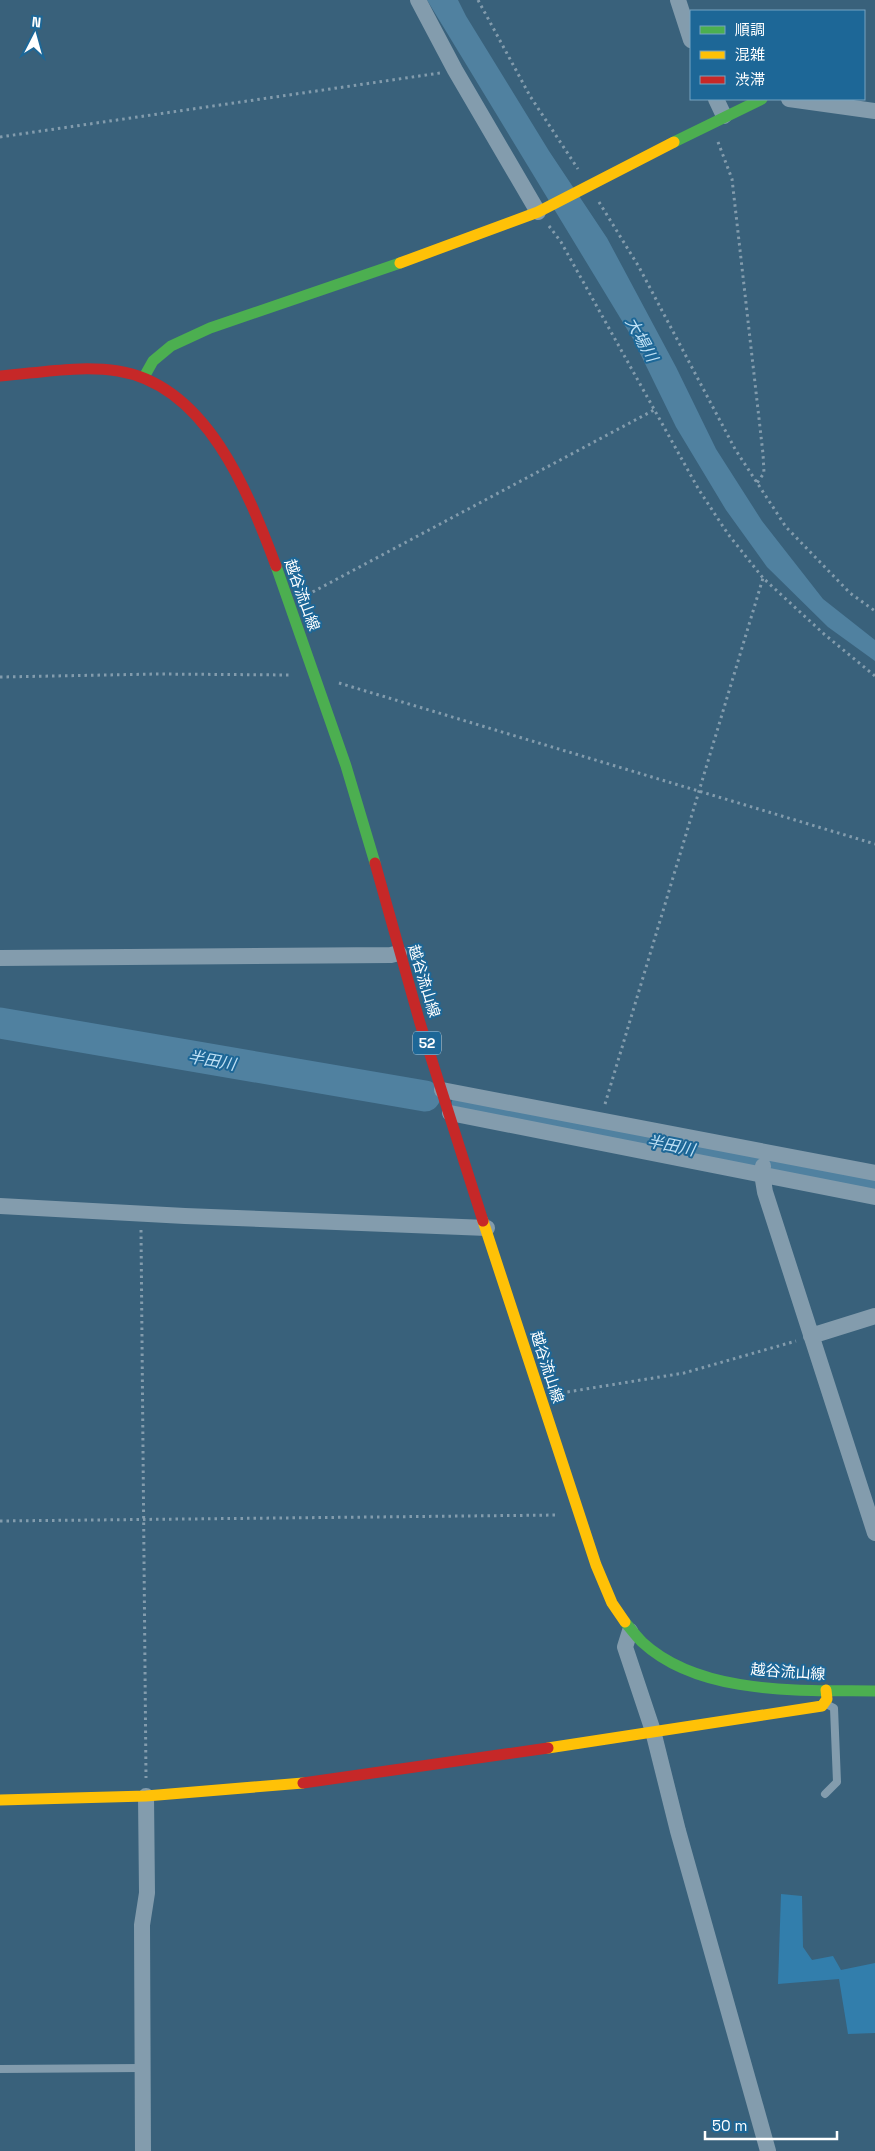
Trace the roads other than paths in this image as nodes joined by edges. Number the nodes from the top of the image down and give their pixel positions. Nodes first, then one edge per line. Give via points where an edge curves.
1 (418, 0) edge
2 (678, 0) edge
3 (690, 37) edge
4 (716, 100) edge
5 (760, 100) edge
6 (796, 100) edge
7 (875, 111) edge
8 (717, 119) junction
9 (542, 210) junction
10 (0, 376) edge
11 (144, 377) junction
12 (399, 953) junction
13 (0, 958) edge
14 (442, 1090) junction
15 (450, 1113) junction
16 (764, 1163) junction
17 (875, 1173) edge
18 (875, 1197) edge
19 (0, 1206) edge
20 (487, 1228) junction
21 (875, 1316) edge
22 (811, 1336) junction
23 (875, 1533) edge
24 (630, 1631) junction
25 (826, 1690) junction
26 (875, 1692) edge
27 (824, 1703) junction
28 (653, 1731) junction
29 (825, 1794) dead end
30 (146, 1796) junction
31 (0, 1800) edge
32 (142, 2068) junction
33 (0, 2069) edge
34 (143, 2151) edge
35 (768, 2151) edge

1 - 9 street via 455,70
2 - 3 street
4 - 8 street
5 - 8 main road
6 - 7 street
8 - 9 main road
9 - 11 main road via 371,274 210,328 172,346 153,361
10 - 11 main road, 越谷流山線 / 52 via 110,370
11 - 12 main road, 越谷流山線 / 52 via 157,382 180,399 218,447 254,510 353,788
12 - 13 street
12 - 14 main road, 越谷流山線 / 52
14 - 15 main road, 越谷流山線 / 52
14 - 16 street via 602,1120
15 - 16 street
15 - 20 main road, 越谷流山線 / 52
16 - 17 street
16 - 18 street
16 - 22 street via 764,1192
19 - 20 street
20 - 24 main road, 越谷流山線 / 52 via 578,1512 608,1596
21 - 22 street
22 - 23 street
24 - 25 main road, 越谷流山線 / 52 via 677,1666 704,1676 753,1686
24 - 28 street via 625,1648
25 - 26 main road, 越谷流山線 / 52
25 - 27 main road
27 - 28 main road via 822,1706 745,1720
27 - 29 lane via 834,1708 837,1782
28 - 30 main road via 309,1783
28 - 35 street via 680,1841
30 - 31 main road
30 - 32 street
32 - 33 lane
32 - 34 street

